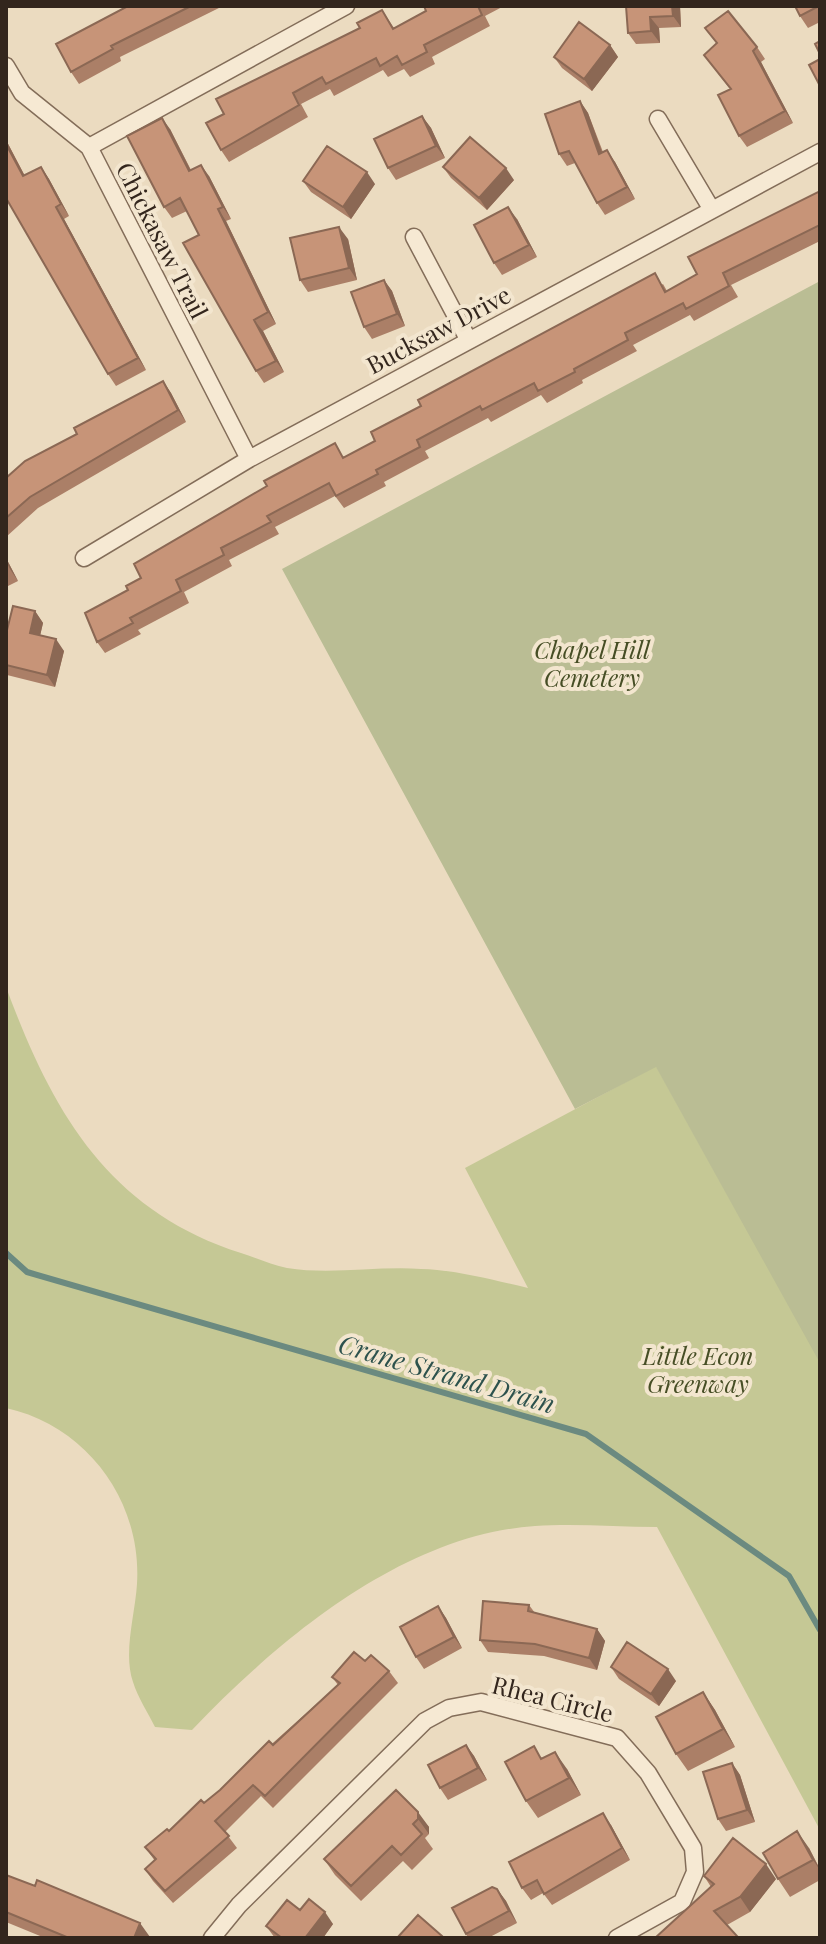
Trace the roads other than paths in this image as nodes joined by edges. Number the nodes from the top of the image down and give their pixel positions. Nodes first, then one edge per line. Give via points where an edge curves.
1 (346, 6) edge
2 (6, 66) edge
3 (658, 119) dead end
4 (89, 147) junction
5 (820, 152) edge
6 (712, 210) junction
7 (414, 237) dead end
8 (468, 339) junction
9 (249, 459) junction
10 (84, 558) dead end
11 (212, 1938) edge
12 (617, 1938) edge

1 - 4 street
2 - 4 street, Chickasaw Trail via 22,93
3 - 6 street
4 - 9 street, Chickasaw Trail
5 - 6 street, Bucksaw Drive
6 - 8 street, Bucksaw Drive
7 - 8 street
8 - 9 street, Bucksaw Drive
9 - 10 street, Bucksaw Drive
11 - 12 street, Rhea Circle via 425,1721 449,1708 481,1702 617,1738 648,1773 693,1848 695,1872 682,1902

